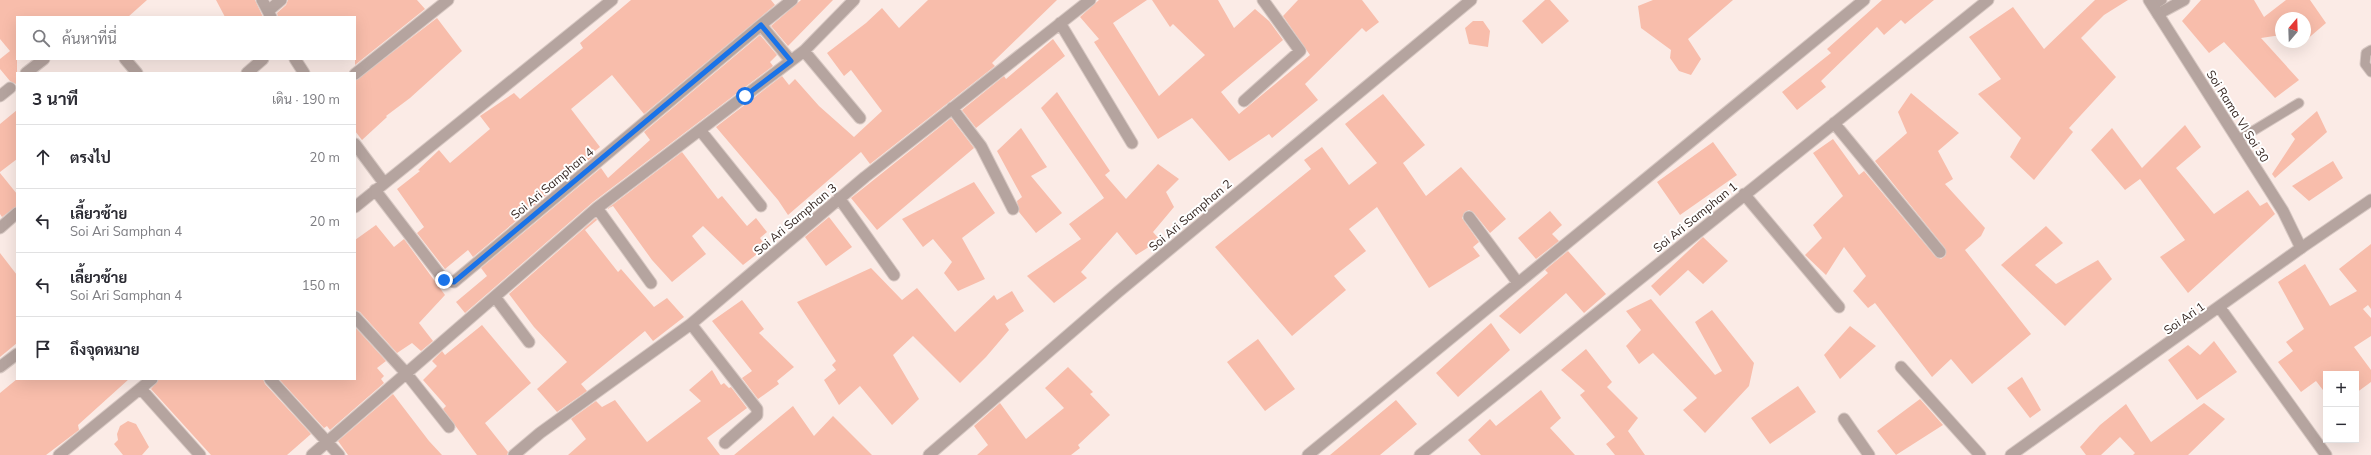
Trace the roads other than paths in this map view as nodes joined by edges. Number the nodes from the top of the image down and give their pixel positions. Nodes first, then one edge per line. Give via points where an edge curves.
1 (262, 0) edge
2 (281, 0) edge
3 (448, 0) edge
4 (612, 0) edge
5 (792, 0) edge
6 (852, 0) edge
7 (1090, 0) edge
8 (1263, 0) edge
9 (1471, 0) edge
10 (1864, 0) edge
11 (1988, 0) edge
12 (2184, 0) edge
13 (2155, 5) edge
14 (269, 14) edge
15 (1060, 23) junction
16 (761, 25) junction
17 (2371, 50) edge
18 (804, 51) junction
19 (43, 60) edge
20 (126, 60) edge
21 (262, 60) edge
22 (296, 60) edge
23 (791, 61) junction
24 (27, 72) edge
25 (136, 72) edge
26 (248, 72) edge
27 (303, 72) edge
28 (2371, 72) edge
29 (356, 73) edge
30 (10, 88) dead end
31 (0, 96) edge
32 (1244, 101) dead end
33 (2299, 103) dead end
34 (952, 108) junction
35 (860, 118) dead end
36 (1834, 122) junction
37 (700, 130) junction
38 (2238, 140) junction
39 (1132, 143) dead end
40 (356, 146) edge
41 (380, 187) junction
42 (1744, 194) junction
43 (839, 198) junction
44 (2371, 200) edge
45 (356, 206) edge
46 (761, 206) dead end
47 (597, 208) junction
48 (1013, 209) dead end
49 (16, 214) edge
50 (1469, 217) dead end
51 (0, 228) edge
52 (2301, 248) junction
53 (1940, 252) dead end
54 (894, 275) dead end
55 (651, 283) dead end
56 (1518, 283) junction
57 (495, 297) junction
58 (1838, 307) dead end
59 (2220, 308) junction
60 (356, 317) edge
61 (691, 324) junction
62 (529, 342) dead end
63 (16, 355) edge
64 (0, 367) edge
65 (1901, 367) dead end
66 (406, 373) junction
67 (151, 380) edge
68 (271, 380) edge
69 (141, 389) junction
70 (1844, 419) dead end
71 (448, 428) dead end
72 (326, 442) junction
73 (725, 443) dead end
74 (2015, 454) edge
75 (59, 455) edge
76 (200, 455) edge
77 (312, 455) edge
78 (339, 455) edge
79 (514, 455) edge
80 (929, 455) edge
81 (1308, 455) edge
82 (1420, 455) edge
83 (1869, 455) edge
84 (1980, 455) edge
85 (2326, 455) edge

1 - 14 street
2 - 14 street
3 - 29 street
4 - 41 street
5 - 16 street, Soi Ari Samphan 4
6 - 18 street
7 - 15 street, Soi Ari Samphan 3
8 - 32 street via 1300,50
9 - 80 street, Soi Ari Samphan 2 via 1118,292
10 - 56 street
11 - 36 street, Soi Ari Samphan 1
12 - 13 street
13 - 38 street, Soi Rama VI Soi 30
15 - 34 street, Soi Ari Samphan 3
15 - 39 street
16 - 23 street
16 - 41 street, Soi Ari Samphan 4 via 454,282 444,280
17 - 28 lane via 2366,53 2365,64
18 - 23 street
18 - 35 street
19 - 24 street
20 - 25 street
21 - 26 street
22 - 27 street
23 - 37 street
30 - 31 street
33 - 38 lane
34 - 43 street, Soi Ari Samphan 3
34 - 48 street via 981,146
36 - 42 street, Soi Ari Samphan 1
36 - 53 street
37 - 46 street
37 - 47 street
38 - 52 street, Soi Rama VI Soi 30 via 2283,211
40 - 41 street
41 - 45 street
42 - 58 street
42 - 82 street, Soi Ari Samphan 1
43 - 54 street
43 - 61 street, Soi Ari Samphan 3
44 - 52 street, Soi Ari 1
47 - 55 street
47 - 57 street
49 - 51 street
50 - 56 street
52 - 59 street, Soi Ari 1
56 - 81 street
57 - 62 street
57 - 66 street
59 - 74 street, Soi Ari 1
59 - 85 street
60 - 66 street
61 - 73 street via 757,409 757,415
61 - 79 street, Soi Ari Samphan 3 via 540,433
63 - 64 street
65 - 84 street
66 - 71 street
66 - 72 street
67 - 69 street
68 - 72 street
69 - 75 street
69 - 76 street
70 - 83 street
72 - 77 street
72 - 78 street

